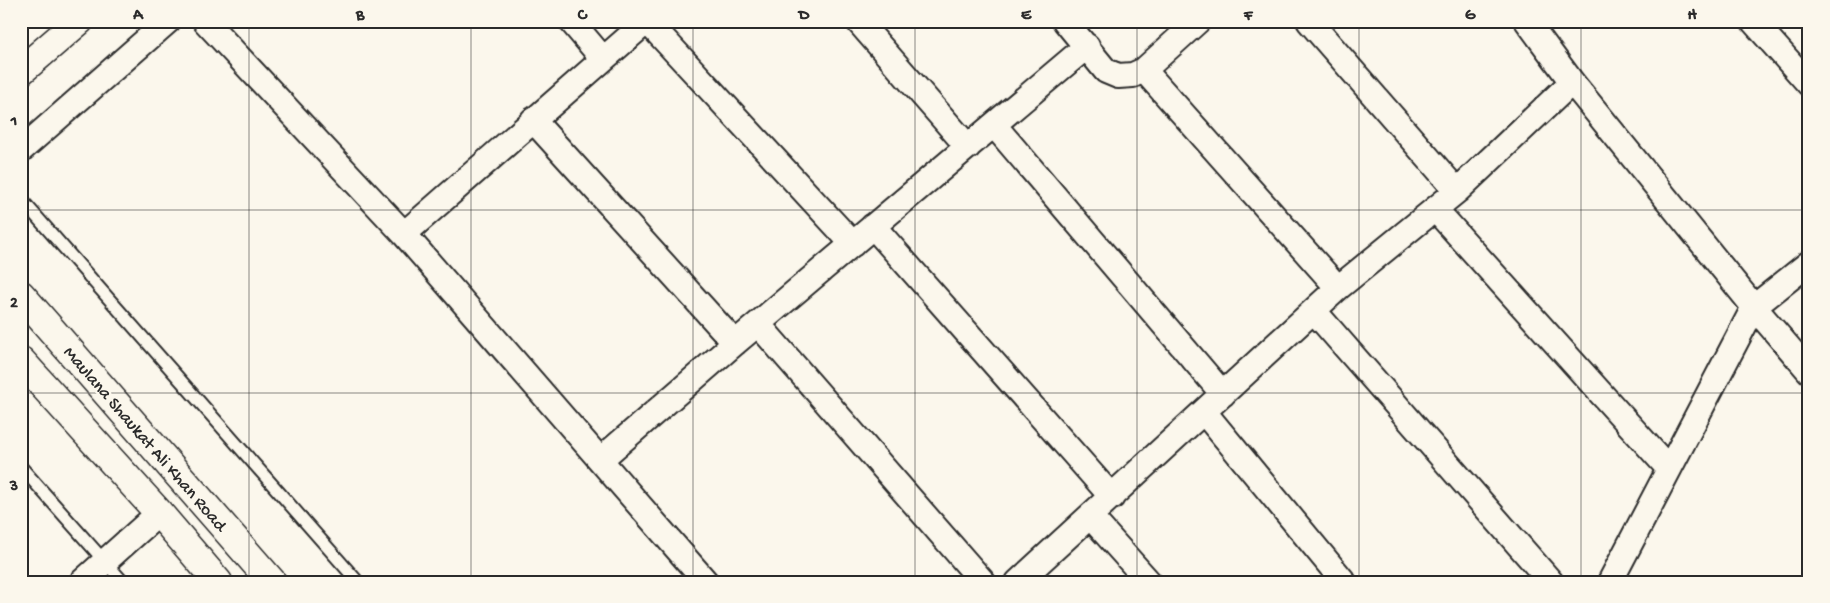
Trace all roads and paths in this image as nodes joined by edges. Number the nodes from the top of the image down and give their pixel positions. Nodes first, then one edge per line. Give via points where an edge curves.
1 (79, 21) edge
2 (168, 21) edge
3 (205, 21) edge
4 (571, 21) edge
5 (647, 21) edge
6 (858, 21) edge
7 (1065, 21) edge
8 (1198, 21) edge
9 (1310, 21) edge
10 (1753, 21) edge
11 (1537, 25) edge
12 (1087, 46) junction
13 (603, 59) junction
14 (1144, 70) junction
15 (21, 71) edge
16 (1572, 82) junction
17 (1809, 84) edge
18 (533, 120) junction
19 (994, 125) junction
20 (968, 147) junction
21 (21, 150) edge
22 (1457, 191) junction
23 (21, 199) edge
24 (1435, 209) junction
25 (873, 226) junction
26 (404, 234) junction
27 (853, 244) junction
28 (1809, 263) edge
29 (1338, 288) junction
30 (21, 294) edge
31 (1754, 307) junction
32 (1314, 310) junction
33 (758, 324) junction
34 (735, 343) junction
35 (21, 360) edge
36 (1809, 371) edge
37 (1223, 394) junction
38 (1204, 412) junction
39 (600, 460) junction
40 (21, 467) edge
41 (1669, 469) junction
42 (1112, 497) junction
43 (159, 513) junction
44 (1090, 516) junction
45 (105, 562) junction
46 (82, 582) edge
47 (123, 582) edge
48 (218, 582) edge
49 (272, 582) edge
50 (358, 582) edge
51 (706, 582) edge
52 (983, 582) edge
53 (1018, 582) edge
54 (1149, 582) edge
55 (1344, 582) edge
56 (1551, 582) edge
57 (1610, 582) edge

1 - 15 main road
2 - 21 street
3 - 26 street
4 - 13 street
5 - 13 street
5 - 27 street
6 - 20 street
7 - 12 street
8 - 14 street
9 - 22 street
10 - 17 street
11 - 16 street
12 - 14 street via 1106,71 1118,76
12 - 19 street
13 - 18 street
14 - 29 street
16 - 22 street
16 - 31 street
18 - 26 street
18 - 34 street
19 - 20 street
19 - 37 street
20 - 25 street
22 - 24 street
23 - 50 lane
24 - 29 street
24 - 41 street
25 - 27 street
25 - 42 street
26 - 39 street
27 - 33 street
28 - 31 street
29 - 32 street
30 - 49 main road, Maulana Shaukat Ali Khan Road
31 - 36 street
31 - 41 street
32 - 37 street
32 - 56 street
33 - 34 street
33 - 52 street
34 - 39 street
35 - 43 main road
37 - 38 street
38 - 42 street
38 - 55 street
39 - 51 street
40 - 45 lane
41 - 57 street
42 - 44 street
43 - 45 street
43 - 48 main road
44 - 53 street
44 - 54 street
45 - 46 street
45 - 47 lane

